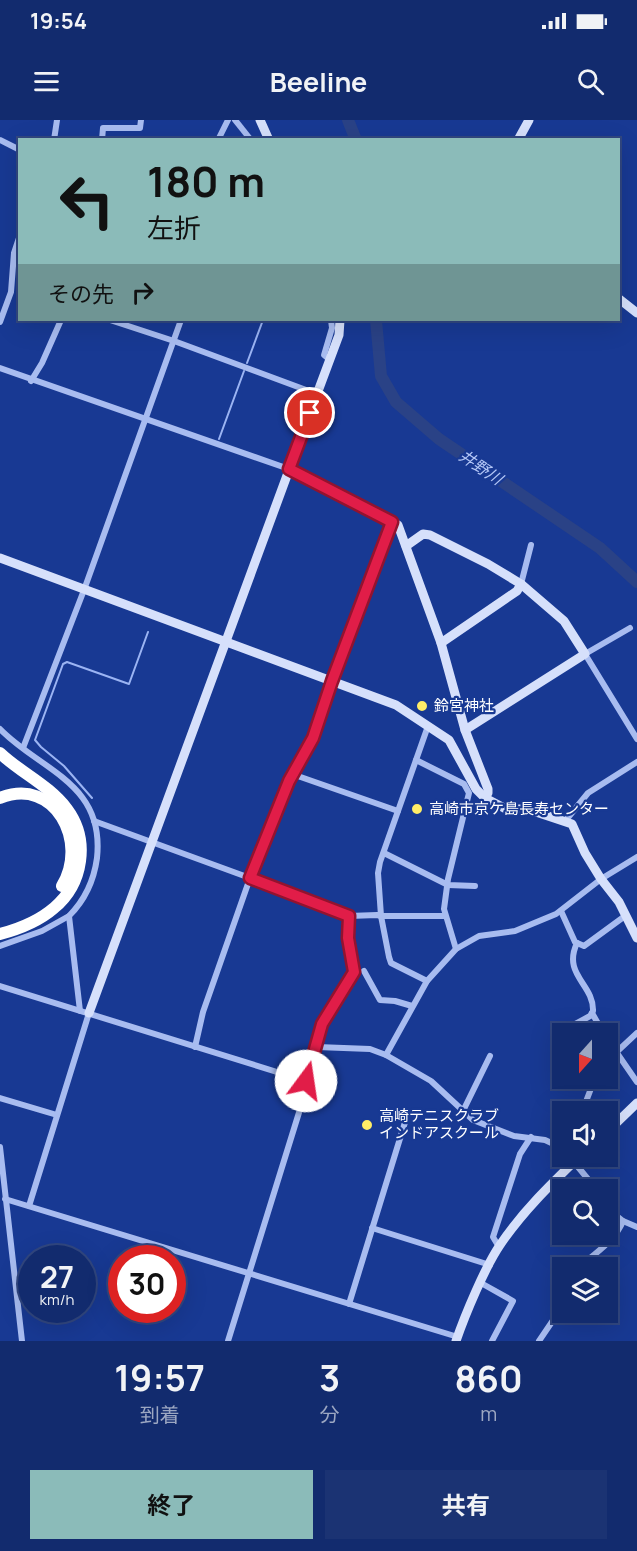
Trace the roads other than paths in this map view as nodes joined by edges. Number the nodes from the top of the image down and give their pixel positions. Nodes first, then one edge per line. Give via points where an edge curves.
1 (57, 120) edge
2 (141, 120) edge
3 (228, 120) edge
4 (235, 120) edge
5 (260, 120) edge
6 (529, 120) edge
7 (54, 138) edge
8 (102, 138) edge
9 (219, 138) edge
10 (248, 138) edge
11 (268, 138) edge
12 (519, 138) edge
13 (0, 140) edge
14 (18, 149) edge
15 (16, 260) edge
16 (620, 300) edge
17 (637, 313) edge
18 (61, 321) edge
19 (113, 321) edge
20 (182, 321) edge
21 (331, 321) edge
22 (340, 321) edge
23 (0, 322) edge
24 (174, 341) junction
25 (330, 360) junction
26 (0, 368) edge
27 (31, 381) junction
28 (318, 394) junction
29 (146, 418) junction
30 (289, 469) junction
31 (392, 522) junction
32 (531, 544) dead end
33 (406, 546) junction
34 (0, 558) edge
35 (521, 584) junction
36 (84, 590) junction
37 (630, 628) dead end
38 (226, 642) junction
39 (441, 643) junction
40 (585, 654) junction
41 (332, 681) junction
42 (428, 726) junction
43 (0, 729) edge
44 (465, 730) junction
45 (637, 739) edge
46 (11, 741) junction
47 (23, 748) junction
48 (3, 751) edge
49 (416, 760) junction
50 (637, 762) edge
51 (292, 774) junction
52 (0, 798) edge
53 (485, 798) junction
54 (398, 812) junction
55 (566, 820) junction
56 (94, 821) junction
57 (152, 842) junction
58 (384, 852) junction
59 (637, 857) edge
60 (250, 878) junction
61 (601, 879) junction
62 (448, 885) junction
63 (475, 886) dead end
64 (561, 911) junction
65 (69, 916) junction
66 (349, 916) junction
67 (381, 916) junction
68 (445, 916) junction
69 (626, 916) junction
70 (0, 926) edge
71 (0, 933) edge
72 (637, 938) edge
73 (577, 943) junction
74 (0, 946) edge
75 (456, 949) junction
76 (364, 971) dead end
77 (426, 981) junction
78 (0, 986) edge
79 (412, 1006) junction
80 (84, 1012) junction
81 (592, 1013) junction
82 (576, 1023) edge
83 (598, 1023) edge
84 (637, 1033) edge
85 (195, 1047) junction
86 (317, 1047) junction
87 (618, 1050) edge
88 (386, 1055) junction
89 (490, 1056) dead end
90 (618, 1057) edge
91 (306, 1081) junction
92 (637, 1082) edge
93 (0, 1098) edge
94 (637, 1103) edge
95 (463, 1111) junction
96 (57, 1114) junction
97 (406, 1119) dead end
98 (618, 1121) edge
99 (531, 1137) junction
100 (552, 1142) edge
101 (0, 1147) edge
102 (566, 1167) edge
103 (4, 1199) junction
104 (29, 1206) junction
105 (618, 1217) edge
106 (623, 1221) junction
107 (637, 1227) edge
108 (372, 1228) junction
109 (499, 1246) junction
110 (590, 1257) edge
111 (490, 1265) junction
112 (248, 1273) junction
113 (482, 1283) junction
114 (348, 1304) junction
115 (552, 1321) edge
116 (457, 1339) edge
117 (22, 1341) edge
118 (228, 1341) edge
119 (492, 1341) edge
120 (539, 1341) edge

1 - 7 street
2 - 8 street via 140,128 103,128
3 - 9 street
4 - 10 street
5 - 11 street
6 - 12 street
13 - 14 street
15 - 23 street via 11,292
16 - 17 street
18 - 27 street
19 - 24 street
20 - 24 street
21 - 25 street via 324,355
22 - 25 street
24 - 28 street
24 - 29 street
25 - 28 street
26 - 27 street
27 - 29 street
28 - 30 street
29 - 30 street
29 - 36 street
30 - 31 street
30 - 38 street
31 - 33 street via 398,525
31 - 41 street
32 - 35 street
33 - 35 street via 423,534 430,535
33 - 39 street
34 - 36 street
35 - 39 street via 517,591
35 - 40 street via 564,621
36 - 38 street
36 - 47 street
37 - 40 street
38 - 41 street
38 - 57 street
39 - 44 street
40 - 44 street
40 - 45 street
41 - 42 street via 396,705
41 - 51 street via 313,738
42 - 49 street
42 - 53 street via 450,740 476,789
43 - 46 street
44 - 53 street via 488,789
46 - 47 street
46 - 48 street
47 - 56 street via 75,789
48 - 71 highway via 64,806 78,831 81,854 72,887 54,908
49 - 54 street
49 - 62 street via 464,784 469,793
50 - 55 street via 588,793
51 - 54 street
51 - 60 street
52 - 70 highway via 23,793 50,804 64,821 72,854 64,883 52,899 27,916
53 - 55 street via 506,809 527,809
54 - 58 street
55 - 61 street via 574,827
56 - 57 street
56 - 65 street via 95,870 88,890
57 - 60 street
57 - 80 street
58 - 62 street
58 - 67 street via 378,873
59 - 61 street
60 - 66 street
60 - 85 street via 203,1012
61 - 64 street
61 - 69 street
62 - 63 street
62 - 68 street
64 - 73 street
64 - 75 street via 532,925 479,936
65 - 74 street
65 - 80 street
66 - 67 street
66 - 86 street via 354,972 322,1024
67 - 68 street
67 - 77 street via 391,963
68 - 75 street
69 - 72 street
69 - 73 street via 584,946
73 - 81 street via 572,962 592,998
75 - 77 street
76 - 79 street via 380,1000
77 - 79 street
78 - 80 street
79 - 88 street
80 - 85 street
80 - 96 street
81 - 82 street
81 - 83 street
84 - 87 street
85 - 91 street
86 - 88 street via 370,1049
86 - 91 street
88 - 95 street via 431,1081
89 - 95 street
90 - 92 street
91 - 112 street
93 - 96 street
94 - 98 street
95 - 99 street via 473,1120 513,1136
96 - 104 street
97 - 108 street
99 - 100 street
99 - 109 street via 520,1154 493,1238
101 - 103 street
102 - 109 street
103 - 104 street
103 - 117 street
104 - 112 street
105 - 106 street
106 - 107 street
106 - 110 street via 620,1229
108 - 111 street
108 - 114 street
109 - 111 street
111 - 113 street
112 - 114 street
112 - 118 street
113 - 116 street
113 - 119 street via 513,1301
114 - 116 street
115 - 120 street

